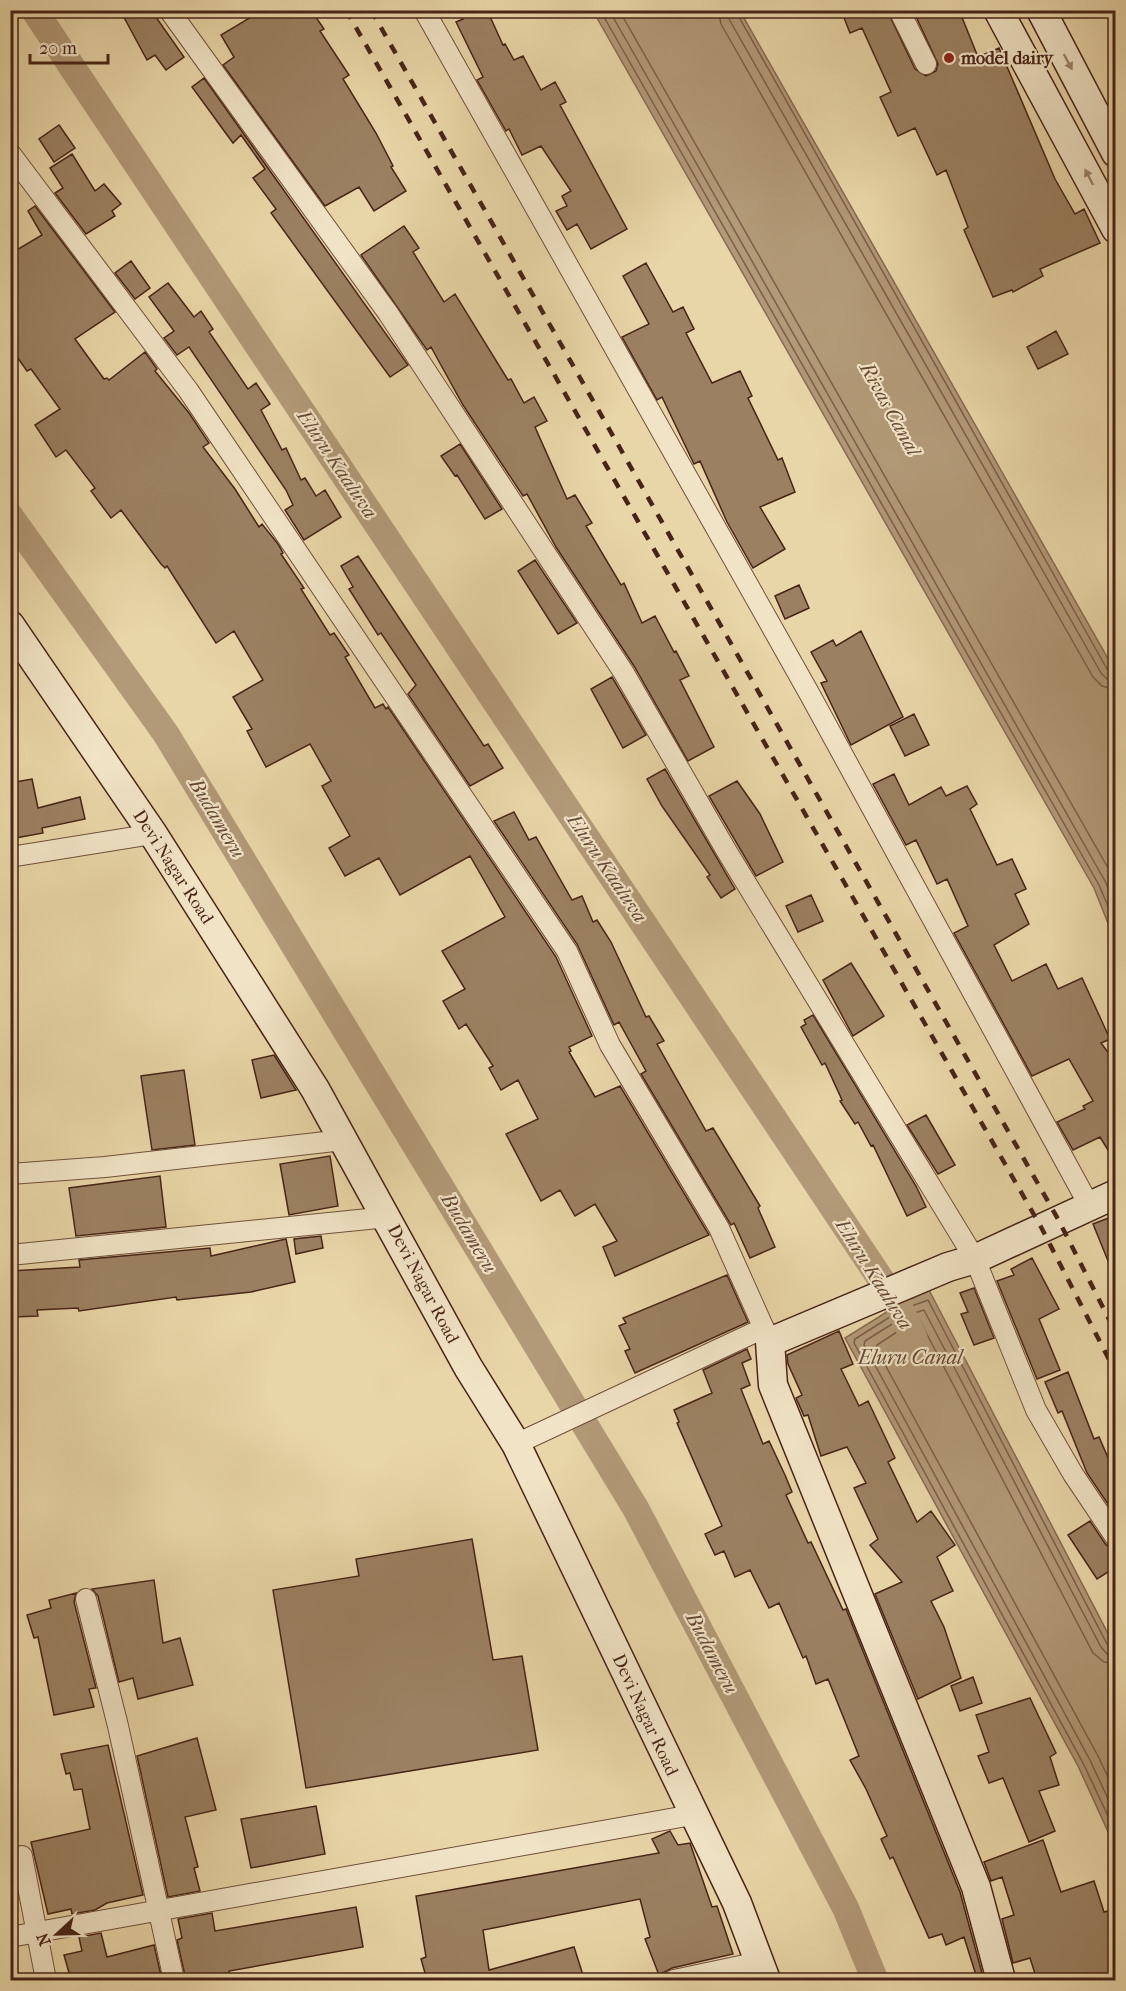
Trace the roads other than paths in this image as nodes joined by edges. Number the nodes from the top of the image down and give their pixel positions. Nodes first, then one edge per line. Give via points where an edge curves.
1 (169, 10) edge
2 (424, 10) edge
3 (899, 10) edge
4 (998, 10) edge
5 (1041, 10) edge
6 (926, 64) dead end
7 (1115, 152) edge
8 (10, 153) edge
9 (1116, 230) edge
10 (10, 625) edge
11 (153, 834) junction
12 (10, 857) edge
13 (343, 1140) junction
14 (10, 1174) edge
15 (1116, 1194) edge
16 (1089, 1205) junction
17 (388, 1217) junction
18 (10, 1255) edge
19 (975, 1259) junction
20 (767, 1335) junction
21 (516, 1444) junction
22 (1116, 1538) edge
23 (86, 1599) dead end
24 (692, 1815) junction
25 (22, 1856) dead end
26 (160, 1910) junction
27 (37, 1931) junction
28 (10, 1936) edge
29 (763, 1971) edge
30 (46, 1980) edge
31 (174, 1980) edge
32 (674, 1980) edge
33 (1001, 1980) edge

1 - 19 street via 388,313 624,673 726,850
2 - 16 street via 809,693
3 - 6 street
9 -> 4 street
5 -> 7 street
8 - 20 street via 188,390 567,951 610,1045 719,1228
10 - 11 street, Devi Nagar Road
11 - 12 street
11 - 13 street, Devi Nagar Road via 315,1089
13 - 14 street
13 - 17 street, Devi Nagar Road
15 - 16 street
16 - 19 street
17 - 18 street
17 - 21 street, Devi Nagar Road via 468,1367
19 - 20 street via 818,1320
19 - 22 street via 1036,1410
20 - 21 street via 649,1379
20 - 33 street via 773,1385 976,1887
21 - 24 street, Devi Nagar Road
23 - 26 street
24 - 26 street
24 - 29 street, Devi Nagar Road via 736,1903
25 - 27 street
26 - 27 street
26 - 31 street
27 - 28 street
27 - 30 street
29 - 32 street

